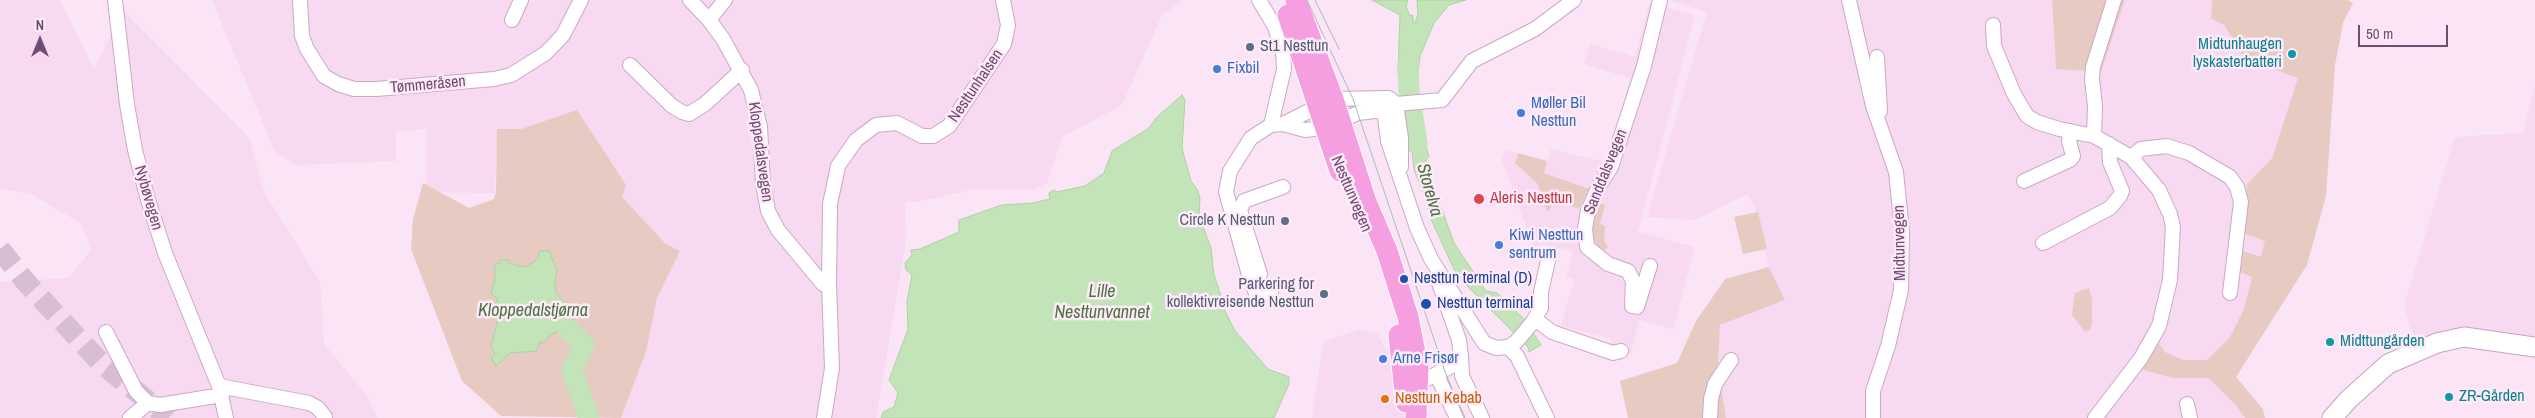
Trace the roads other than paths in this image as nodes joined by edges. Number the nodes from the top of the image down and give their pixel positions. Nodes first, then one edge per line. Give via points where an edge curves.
1 (115, 0) edge
2 (300, 0) edge
3 (521, 0) edge
4 (582, 0) edge
5 (690, 0) edge
6 (725, 0) edge
7 (1003, 0) edge
8 (1259, 0) edge
9 (1284, 0) edge
10 (1296, 0) edge
11 (1574, 0) edge
12 (1660, 0) edge
13 (1848, 0) edge
14 (2114, 0) edge
15 (512, 20) dead end
16 (710, 20) junction
17 (1993, 25) dead end
18 (1877, 57) dead end
19 (630, 65) dead end
20 (742, 70) junction
21 (1326, 102) junction
22 (1394, 106) junction
23 (1277, 124) junction
24 (1332, 125) junction
25 (1879, 128) junction
26 (2071, 131) junction
27 (2094, 136) junction
28 (2109, 144) junction
29 (2131, 157) junction
30 (2024, 180) dead end
31 (1282, 187) dead end
32 (1245, 240) junction
33 (2043, 243) dead end
34 (1549, 256) dead end
35 (1431, 259) junction
36 (1650, 266) dead end
37 (1260, 274) dead end
38 (829, 285) junction
39 (1271, 292) dead end
40 (2230, 293) dead end
41 (1537, 322) junction
42 (106, 332) dead end
43 (1512, 344) junction
44 (2535, 347) edge
45 (1616, 349) dead end
46 (1461, 356) junction
47 (1731, 360) dead end
48 (1425, 381) junction
49 (220, 391) junction
50 (148, 403) junction
51 (325, 417) edge
52 (130, 418) edge
53 (226, 418) edge
54 (824, 418) edge
55 (1407, 418) edge
56 (1416, 418) edge
57 (1457, 418) edge
58 (1482, 418) edge
59 (1547, 418) edge
60 (1710, 418) edge
61 (1873, 418) edge
62 (2095, 418) edge
63 (2332, 418) edge

1 - 49 street, Nybøvegen via 121,68 135,150 148,200 165,253
2 - 4 street, Tømmeråsen via 302,36 307,50 324,76 354,89 511,75 546,53 563,35
3 - 15 street
5 - 16 street, Kloppedalsvegen
6 - 16 street
7 - 38 street, Nesttunhalsen via 1008,25 1004,44 949,126 933,136 922,136 897,123 876,125 856,140 838,166 830,204
8 - 23 street via 1275,27 1283,53
9 - 21 main road, Nesttunvegen
10 - 21 main road, Nesttunvegen
11 - 22 street via 1534,29 1480,55 1442,100
12 - 36 street, Sanddalsvegen via 1644,66 1620,140 1611,167 1588,211 1585,229 1587,247 1608,264 1628,271 1633,281 1632,306 1637,307
13 - 25 street, Midtunvegen
14 - 27 street via 2093,67
16 - 20 street, Kloppedalsvegen
17 - 26 street via 1994,46 2023,110 2037,122
18 - 25 street, Midtunvegen
19 - 20 street via 672,106 689,114 705,104
20 - 38 street, Kloppedalsvegen via 756,107 768,211 778,230 823,284
21 - 22 street via 1389,98
21 - 23 street
21 - 24 main road, Nesttunvegen
22 - 24 street via 1358,113
22 - 35 street via 1388,140 1408,205
23 - 24 street via 1305,130
23 - 32 street via 1251,138 1227,181 1228,204
24 - 48 main road, Nesttunvegen via 1387,251
24 - 48 main road, Nesttunvegen via 1356,213 1372,244 1396,315
25 - 61 street, Midtunvegen via 1896,172 1903,266 1895,318 1873,391
26 - 27 street
26 - 30 street via 2068,141 2073,156 2070,160
27 - 28 street
28 - 29 street
28 - 33 street via 2110,162 2122,191 2120,196 2110,208
29 - 40 street via 2141,149 2167,146 2188,153 2230,177 2241,202
29 - 62 street via 2159,190 2170,214 2173,227 2170,280 2161,318 2150,343
31 - 32 street via 1244,202 1240,210
32 - 37 street
32 - 39 street via 1257,296
34 - 41 street
35 - 43 street via 1484,343 1496,348
35 - 46 street via 1459,340
38 - 54 street via 832,368
41 - 43 street
41 - 45 street via 1552,332 1583,344 1613,354
42 - 50 street via 136,392
43 - 59 street
44 - 63 street via 2464,337 2437,343 2388,364
46 - 48 street via 1450,367
46 - 58 street via 1462,376
47 - 60 street via 1715,384
48 - 55 main road, Nesttunvegen
48 - 56 main road, Nesttunvegen
48 - 57 street
49 - 50 street via 160,405
49 - 51 street via 310,403
49 - 53 street, Nybøvegen
50 - 52 street

